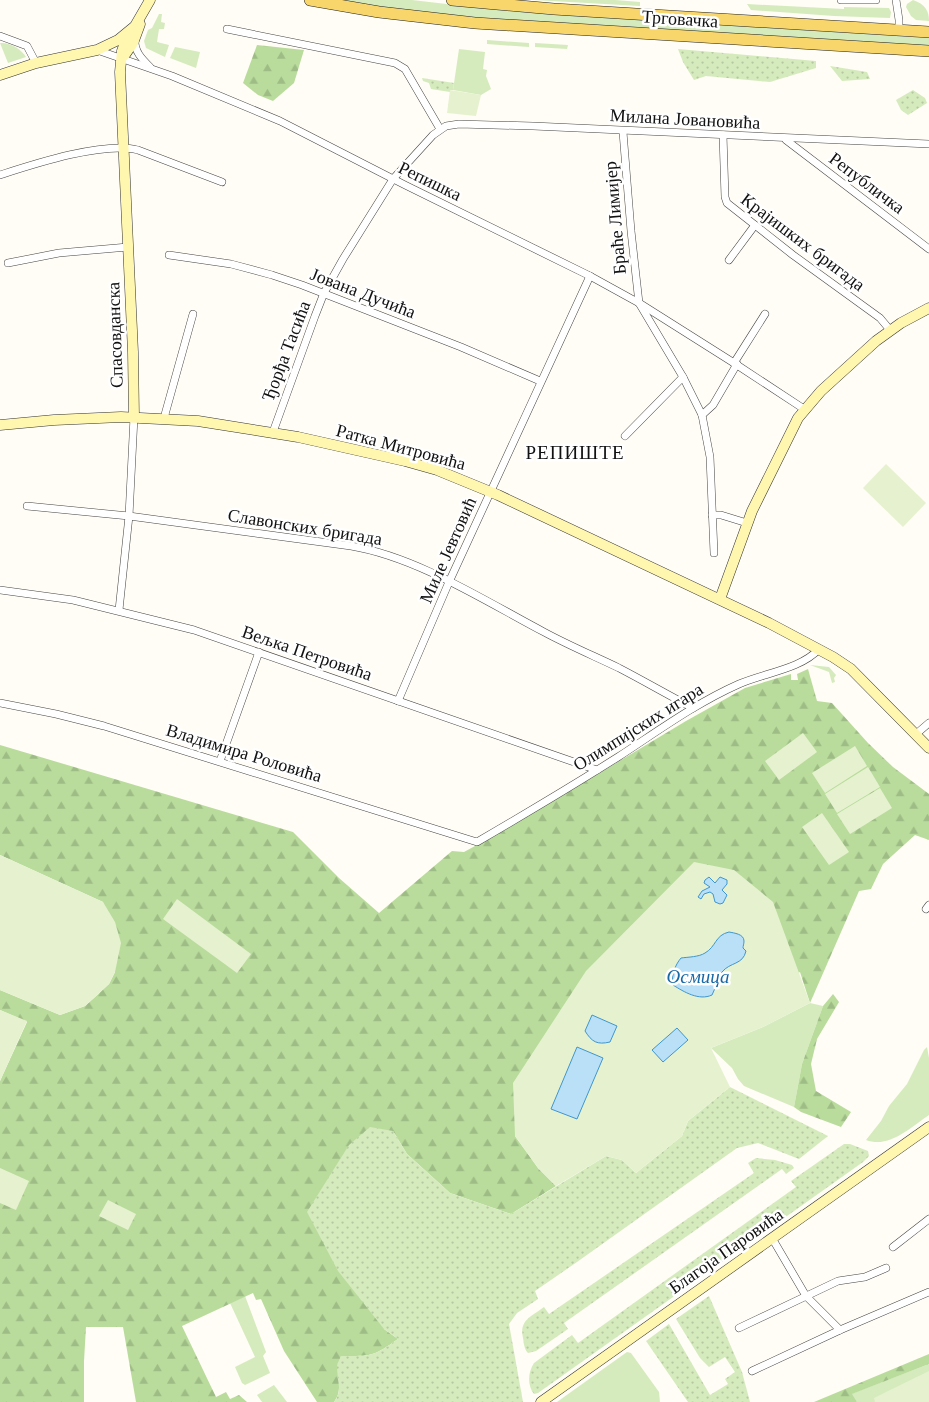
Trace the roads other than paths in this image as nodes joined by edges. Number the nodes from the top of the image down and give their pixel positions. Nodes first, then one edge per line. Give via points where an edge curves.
1 (150, 0) edge
2 (310, 0) edge
3 (452, 0) edge
4 (841, 0) edge
5 (876, 0) edge
6 (896, 0) edge
7 (227, 29) dead end
8 (899, 30) junction
9 (929, 32) edge
10 (132, 35) junction
11 (0, 36) edge
12 (97, 50) junction
13 (929, 51) edge
14 (122, 58) junction
15 (36, 63) junction
16 (152, 69) junction
17 (0, 75) edge
18 (440, 129) junction
19 (623, 132) junction
20 (723, 135) junction
21 (785, 139) junction
22 (929, 144) edge
23 (812, 145) junction
24 (124, 147) junction
25 (811, 159) junction
26 (0, 175) edge
27 (394, 180) junction
28 (222, 182) dead end
29 (755, 225) junction
30 (128, 247) junction
31 (929, 249) edge
32 (169, 255) dead end
33 (729, 260) dead end
34 (8, 263) dead end
35 (590, 276) junction
36 (324, 293) junction
37 (639, 303) junction
38 (929, 308) edge
39 (193, 314) dead end
40 (765, 314) dead end
41 (890, 330) junction
42 (736, 364) junction
43 (683, 378) junction
44 (540, 381) junction
45 (804, 409) junction
46 (702, 415) junction
47 (134, 417) junction
48 (164, 418) junction
49 (0, 425) edge
50 (273, 432) junction
51 (625, 436) dead end
52 (491, 491) junction
53 (27, 506) dead end
54 (712, 515) junction
55 (128, 516) junction
56 (747, 524) junction
57 (714, 553) dead end
58 (450, 582) junction
59 (0, 590) edge
60 (720, 599) junction
61 (119, 610) junction
62 (819, 649) junction
63 (259, 652) junction
64 (398, 701) junction
65 (0, 703) edge
66 (693, 708) junction
67 (929, 723) edge
68 (915, 735) junction
69 (929, 748) edge
70 (220, 761) junction
71 (597, 770) junction
72 (478, 842) joint
73 (929, 1127) edge
74 (929, 1219) edge
75 (772, 1238) junction
76 (893, 1247) dead end
77 (886, 1268) dead end
78 (929, 1292) edge
79 (806, 1296) junction
80 (739, 1328) dead end
81 (840, 1330) junction
82 (752, 1371) dead end
83 (541, 1402) edge

1 - 10 street
2 - 13 main road, Трговачка via 475,23
3 - 8 main road, Трговачка
4 - 5 street
6 - 8 street
7 - 18 street via 396,63 405,69
8 - 9 main road, Трговачка
10 - 12 street
10 - 14 street via 128,51
10 - 16 street via 138,53
11 - 15 street via 27,46
12 - 14 street, Репишка
12 - 15 street
14 - 16 street, Репишка
14 - 24 street, Спасовданска
15 - 17 street
16 - 27 street, Репишка via 280,121
18 - 19 street, Милана Јовановића via 460,124
18 - 27 street
19 - 20 street, Милана Јовановића
19 - 37 street, Браће Лимијер
20 - 21 street, Милана Јовановића
20 - 29 street, Крајишких бригада via 727,203
21 - 23 street, Милана Јовановића
21 - 25 street, Републичка
22 - 23 street, Милана Јовановића
23 - 25 street, Републичка
24 - 26 street via 31,165
24 - 28 street
24 - 30 street, Спасовданска
25 - 31 street, Републичка
27 - 35 street, Репишка
27 - 36 street, Ђорђа Тасића
29 - 33 street
29 - 41 street, Крајишких бригада via 880,318
30 - 34 street via 59,253
30 - 47 street, Спасовданска
32 - 36 street, Јована Дучића via 244,267
35 - 37 street, Репишка
35 - 44 street, Миле Јевтовић
36 - 44 street, Јована Дучића via 461,346
36 - 50 street, Ђорђа Тасића
37 - 42 street, Репишка
37 - 43 street
38 - 41 street
39 - 48 street
40 - 42 street
41 - 45 street
42 - 45 street, Репишка
42 - 46 street via 713,404
43 - 46 street
43 - 51 street
44 - 52 street, Миле Јевтовић
45 - 56 street via 784,442
46 - 54 street via 710,457
47 - 48 street, Ратка Митровића
47 - 49 street, Ратка Митровића
47 - 55 street, Спасовданска
48 - 50 street, Ратка Митровића
50 - 52 street, Ратка Митровића via 416,464
52 - 58 street, Миле Јевтовић
52 - 60 street, Ратка Митровића
53 - 55 street, Славонских бригада
54 - 56 street
54 - 57 street
55 - 58 street, Славонских бригада via 364,548
55 - 61 street, Спасовданска
56 - 60 street
58 - 64 street, Миле Јевтовић
58 - 66 street, Славонских бригада
59 - 61 street, Вељка Петровића
60 - 62 street, Ратка Митровића
61 - 63 street, Вељка Петровића
62 - 66 street, Олимпијских игара via 801,662 740,683
62 - 68 street, Ратка Митровића via 851,669
63 - 64 street, Вељка Петровића
63 - 70 street
64 - 71 street, Вељка Петровића
65 - 70 street, Владимира Роловића via 104,726
66 - 71 street, Олимпијских игара
67 - 68 street
68 - 69 street, Ратка Митровића
70 - 72 street, Владимира Роловића
71 - 72 street, Олимпијских игара
73 - 75 street, Благоја Паровића
74 - 76 street
75 - 79 street
75 - 83 street, Благоја Паровића
77 - 79 street via 865,1277 838,1281
78 - 81 street
79 - 80 street
79 - 81 street
81 - 82 street

